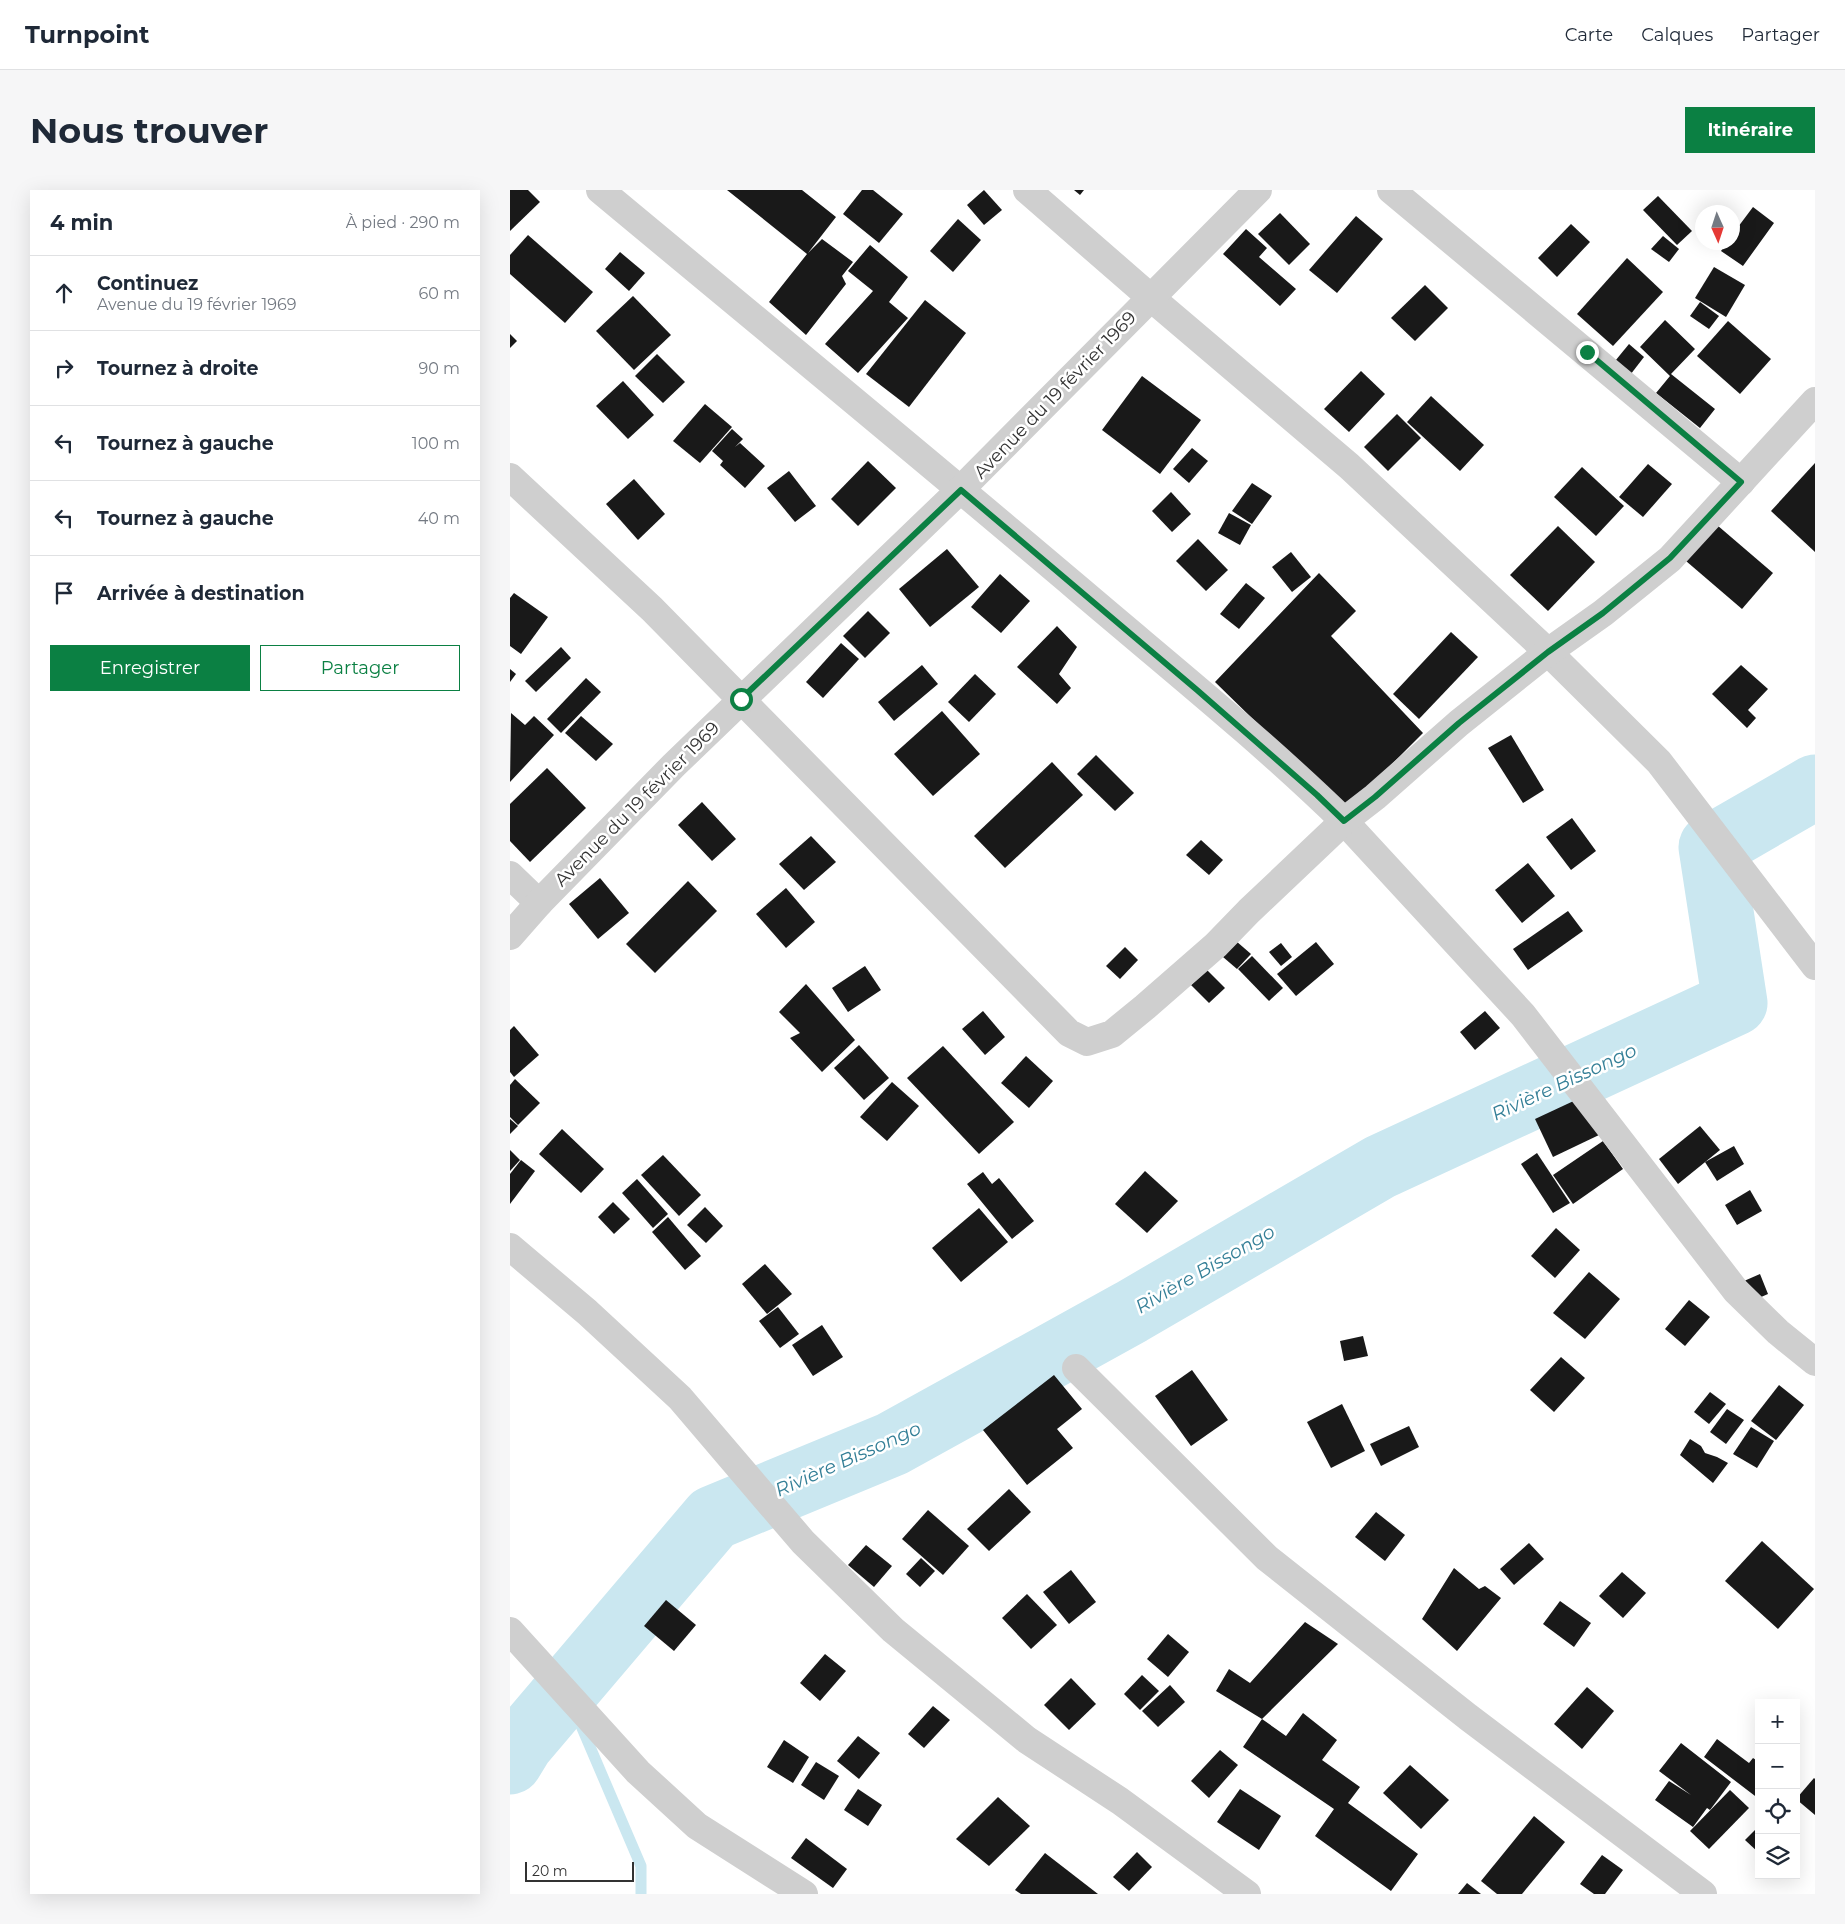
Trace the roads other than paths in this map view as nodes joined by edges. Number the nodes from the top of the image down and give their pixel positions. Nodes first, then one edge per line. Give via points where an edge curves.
1 (600, 190) edge
2 (1027, 190) edge
3 (1258, 190) edge
4 (1392, 190) edge
5 (1150, 297) junction
6 (1815, 401) edge
7 (510, 477) edge
8 (1741, 482) junction
9 (961, 490) junction
10 (1548, 652) junction
11 (741, 699) junction
12 (1344, 821) junction
13 (510, 875) edge
14 (539, 903) junction
15 (510, 936) edge
16 (1815, 966) edge
17 (510, 1247) edge
18 (1815, 1362) edge
19 (1076, 1368) dead end
20 (510, 1631) edge
21 (804, 1894) edge
22 (1247, 1894) edge
23 (1703, 1894) edge

1 - 9 street
2 - 5 street
3 - 5 street, Avenue du 19 février 1969
4 - 8 street
5 - 9 street, Avenue du 19 février 1969
5 - 10 street via 1349,466
6 - 8 street
7 - 11 street via 652,609
8 - 10 street via 1670,558 1603,613
9 - 11 street, Avenue du 19 février 1969
9 - 12 street via 1197,690
10 - 12 street
10 - 16 street via 1659,762
11 - 12 street via 1069,1033 1087,1042 1112,1034 1184,974
11 - 14 street, Avenue du 19 février 1969
12 - 18 street via 1523,1014 1736,1291
13 - 14 street
14 - 15 street, Avenue du 19 février 1969
17 - 22 street via 587,1312 680,1398 804,1542 893,1630 1027,1740 1120,1801
19 - 23 street via 1267,1558 1468,1717
20 - 21 street via 638,1772 697,1826

